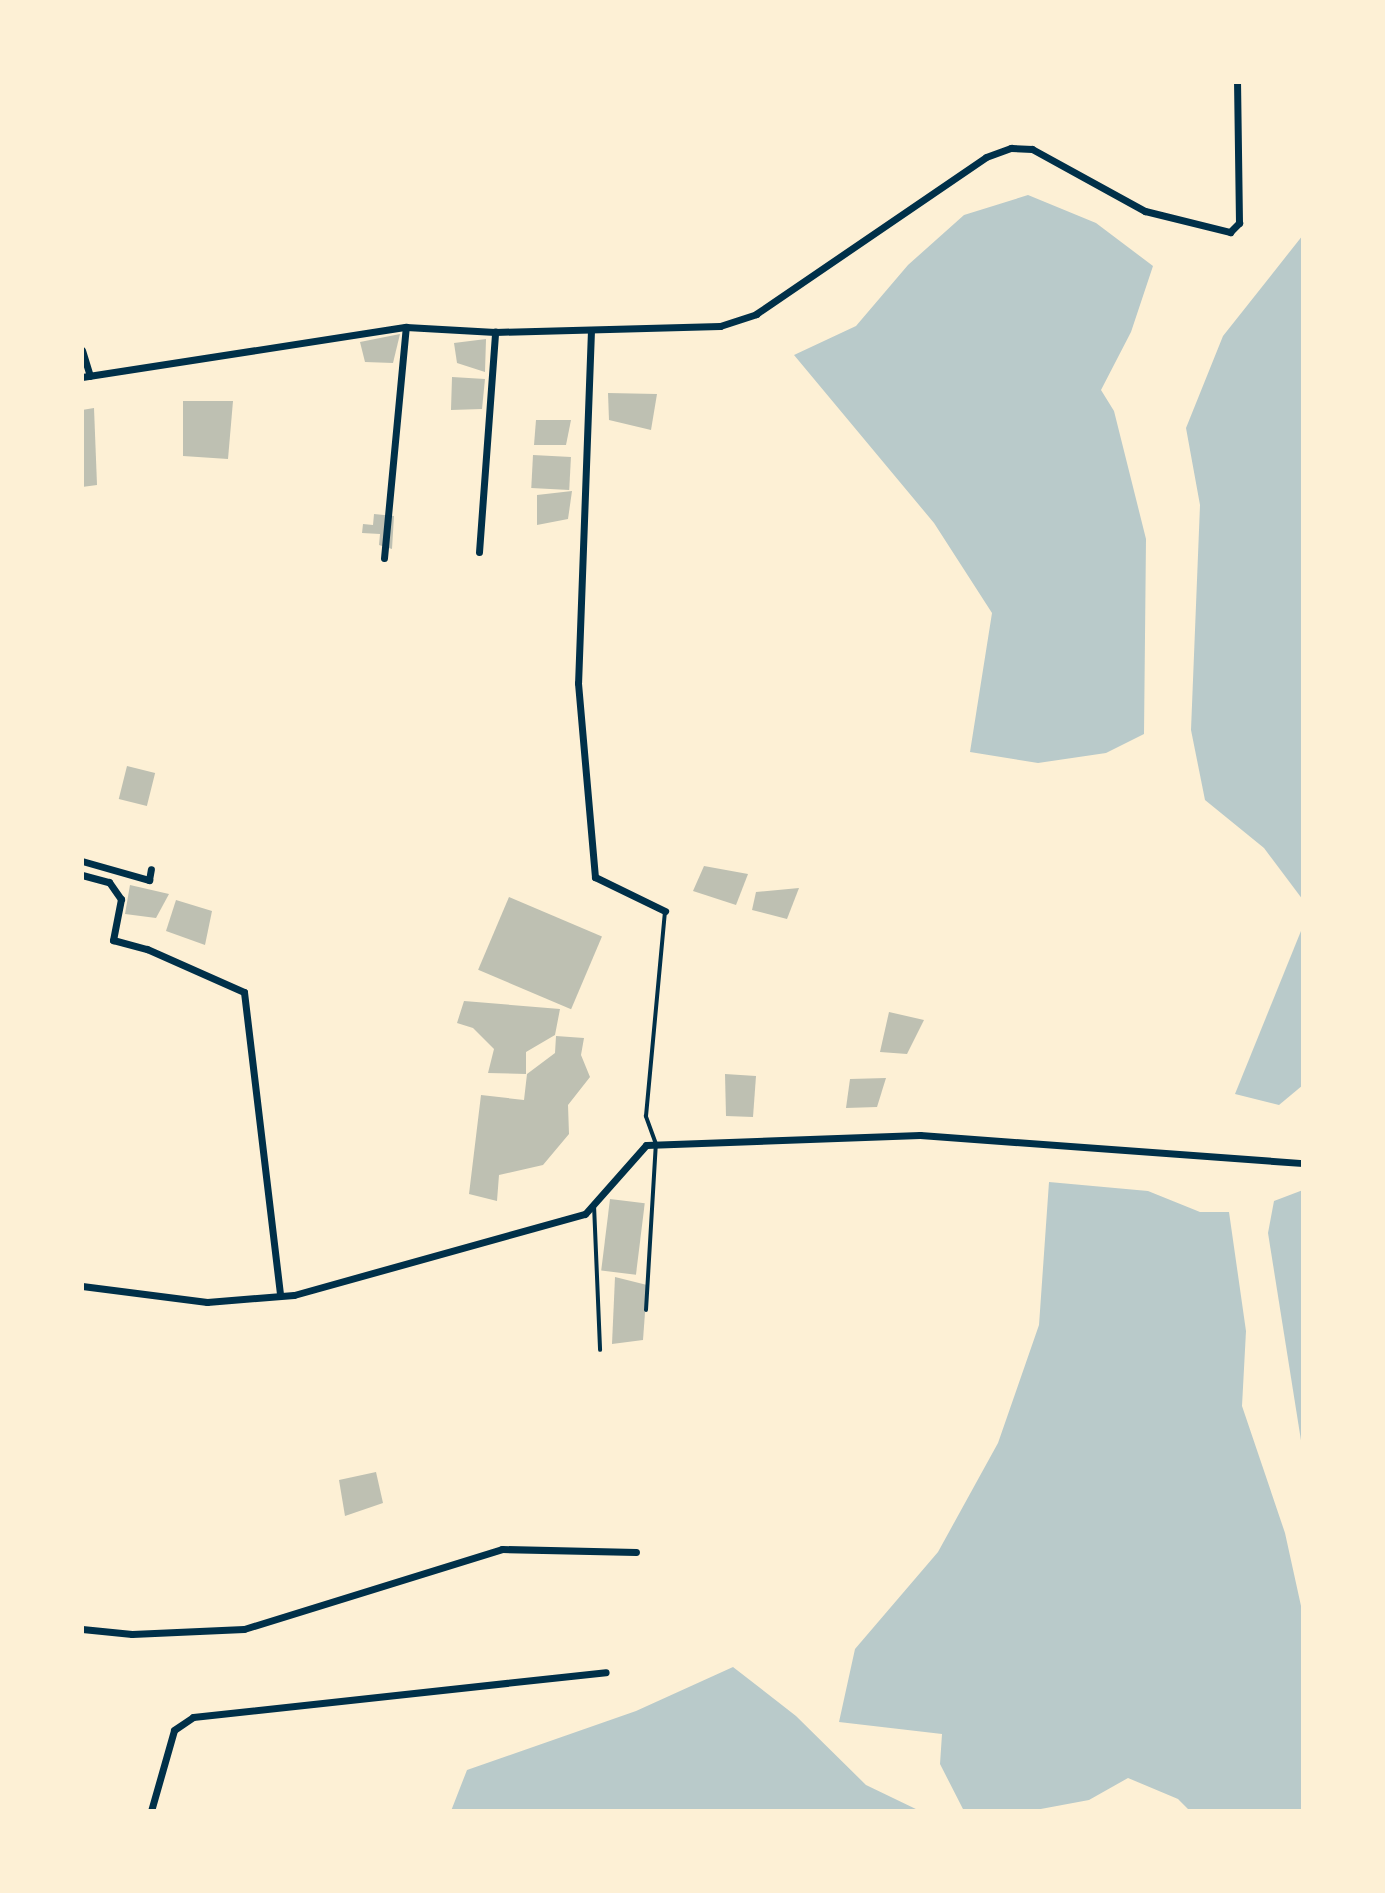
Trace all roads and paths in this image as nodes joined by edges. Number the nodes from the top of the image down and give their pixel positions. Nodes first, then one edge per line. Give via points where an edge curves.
1 (1237, 82) edge
2 (406, 327) junction
3 (591, 330) junction
4 (495, 332) junction
5 (82, 350) edge
6 (86, 377) edge
7 (479, 552) dead end
8 (384, 558) dead end
9 (82, 861) edge
10 (151, 869) dead end
11 (116, 871) junction
12 (82, 875) edge
13 (109, 882) junction
14 (665, 911) joint
15 (656, 1144) junction
16 (1303, 1163) edge
17 (594, 1199) junction
18 (82, 1286) edge
19 (280, 1294) junction
20 (646, 1310) dead end
21 (600, 1350) dead end
22 (636, 1552) dead end
23 (82, 1629) edge
24 (606, 1672) dead end
25 (151, 1811) edge

1 - 3 street via 1239,223 1230,232 1145,211 1032,149 1011,148 986,157 756,314 720,326
2 - 4 street
2 - 6 street
2 - 8 street
3 - 4 street
3 - 14 street via 578,683 595,877
4 - 7 street
5 - 6 street
9 - 11 street
10 - 11 street via 149,880
11 - 13 street
12 - 13 street
13 - 19 street via 121,899 113,940 244,992
14 - 15 lane via 646,1116
15 - 16 street via 920,1135
15 - 17 street via 646,1145
15 - 20 lane
17 - 19 street via 585,1214 423,1262 294,1295
17 - 21 lane
18 - 19 street via 207,1302
22 - 23 street via 502,1549 297,1617 244,1629 132,1634
24 - 25 street via 193,1717 174,1730

